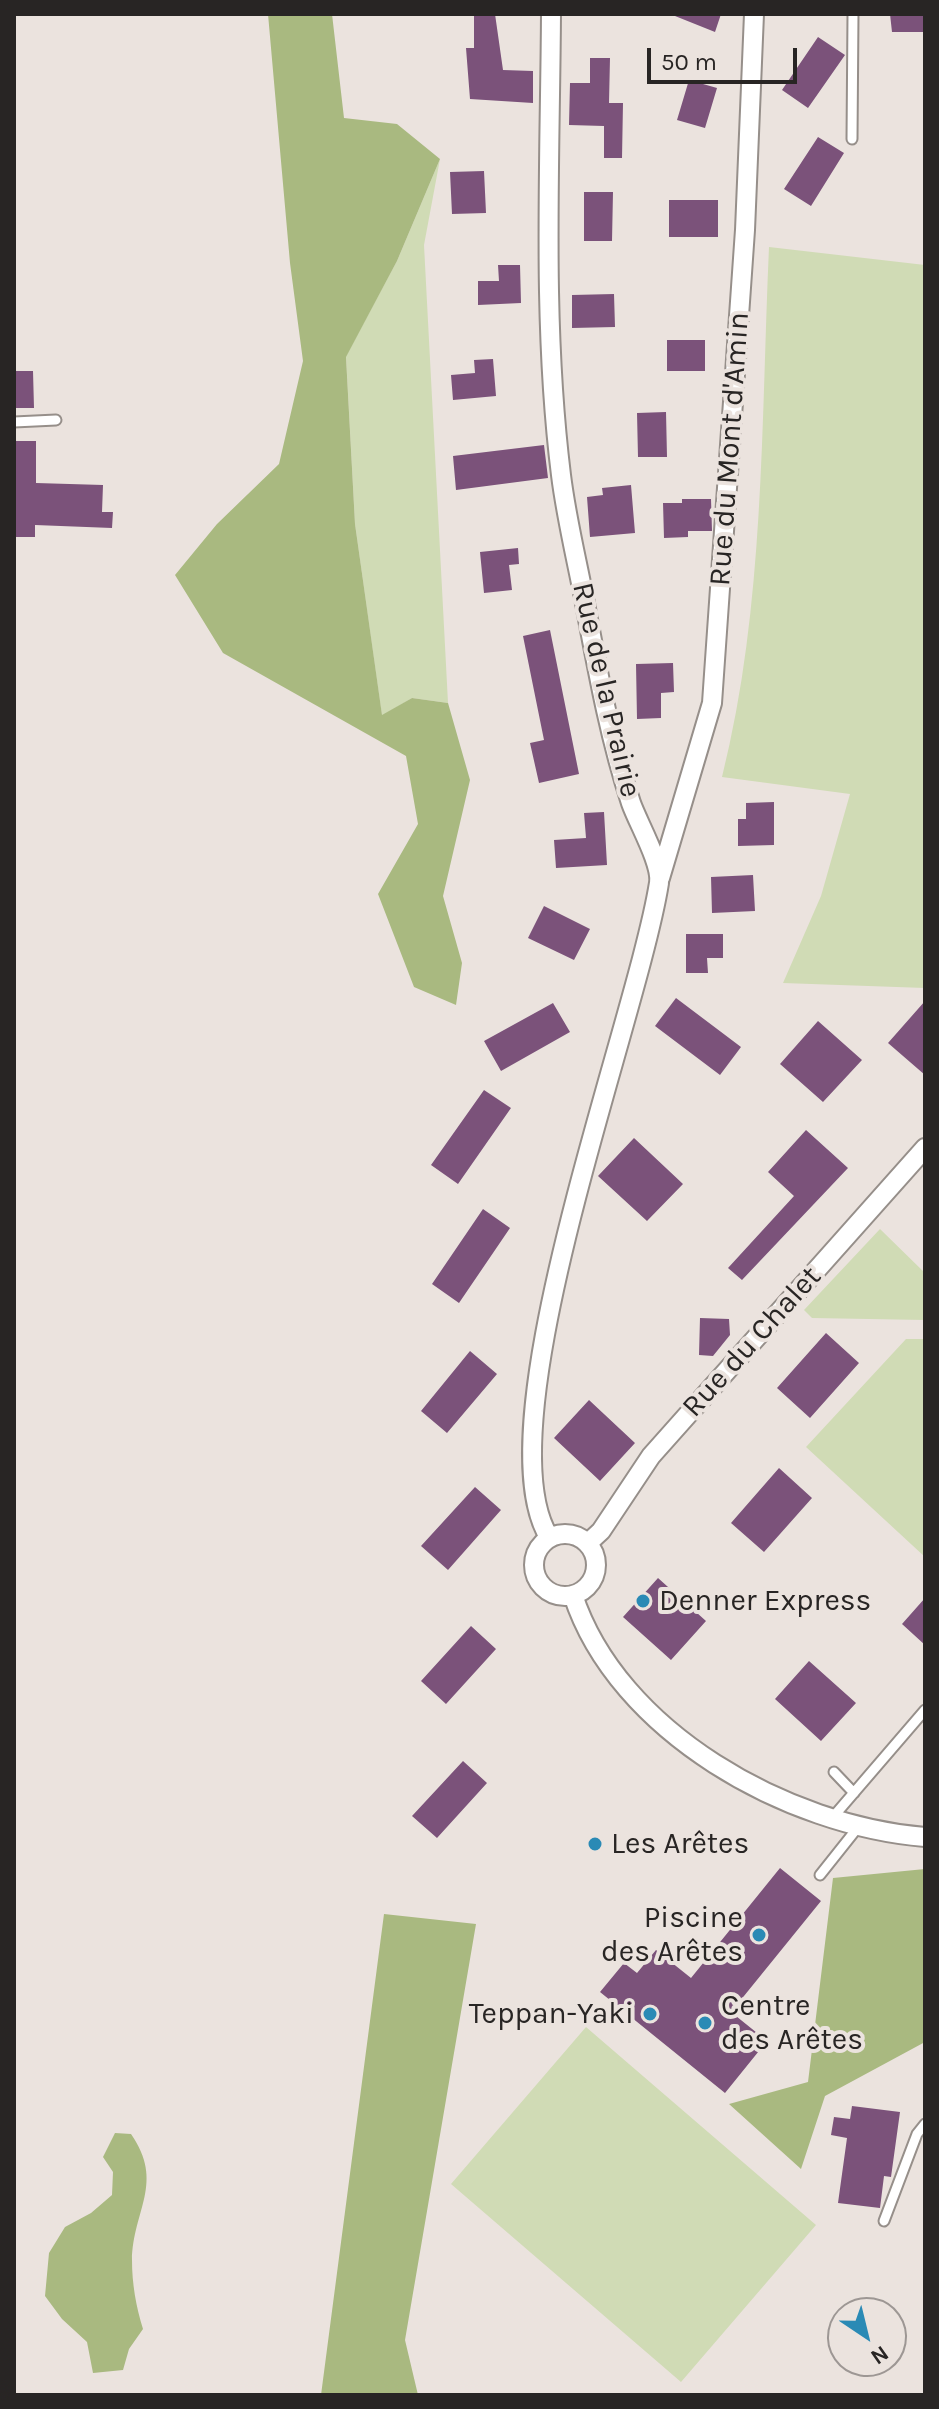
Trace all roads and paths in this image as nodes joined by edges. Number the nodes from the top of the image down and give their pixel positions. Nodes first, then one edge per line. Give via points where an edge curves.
1 (551, 14) edge
2 (754, 14) edge
3 (853, 14) edge
4 (852, 139) dead end
5 (56, 420) dead end
6 (14, 422) edge
7 (660, 878) junction
8 (925, 1148) edge
9 (549, 1537) junction
10 (588, 1543) junction
11 (573, 1595) junction
12 (925, 1710) edge
13 (834, 1772) dead end
14 (854, 1793) junction
15 (830, 1819) junction
16 (859, 1826) junction
17 (925, 1837) edge
18 (820, 1875) dead end
19 (925, 2124) edge
20 (884, 2221) dead end

1 - 7 street, Rue de la Prairie via 548,318 561,476 606,715
2 - 7 street, Rue du Mont d'Amin via 745,230 712,703
3 - 4 lane
5 - 6 lane
7 - 9 street via 562,1253 538,1379 532,1448 538,1516
8 - 10 street, Rue du Chalet via 651,1456
9 - 10 street via 569,1533
9 - 11 street via 534,1557 535,1575 546,1590
10 - 11 street via 595,1574 583,1591
11 - 15 street via 616,1673 671,1730 732,1775 781,1802
12 - 14 lane
13 - 14 lane
14 - 15 lane
15 - 16 street
16 - 17 street
16 - 18 lane
19 - 20 lane

